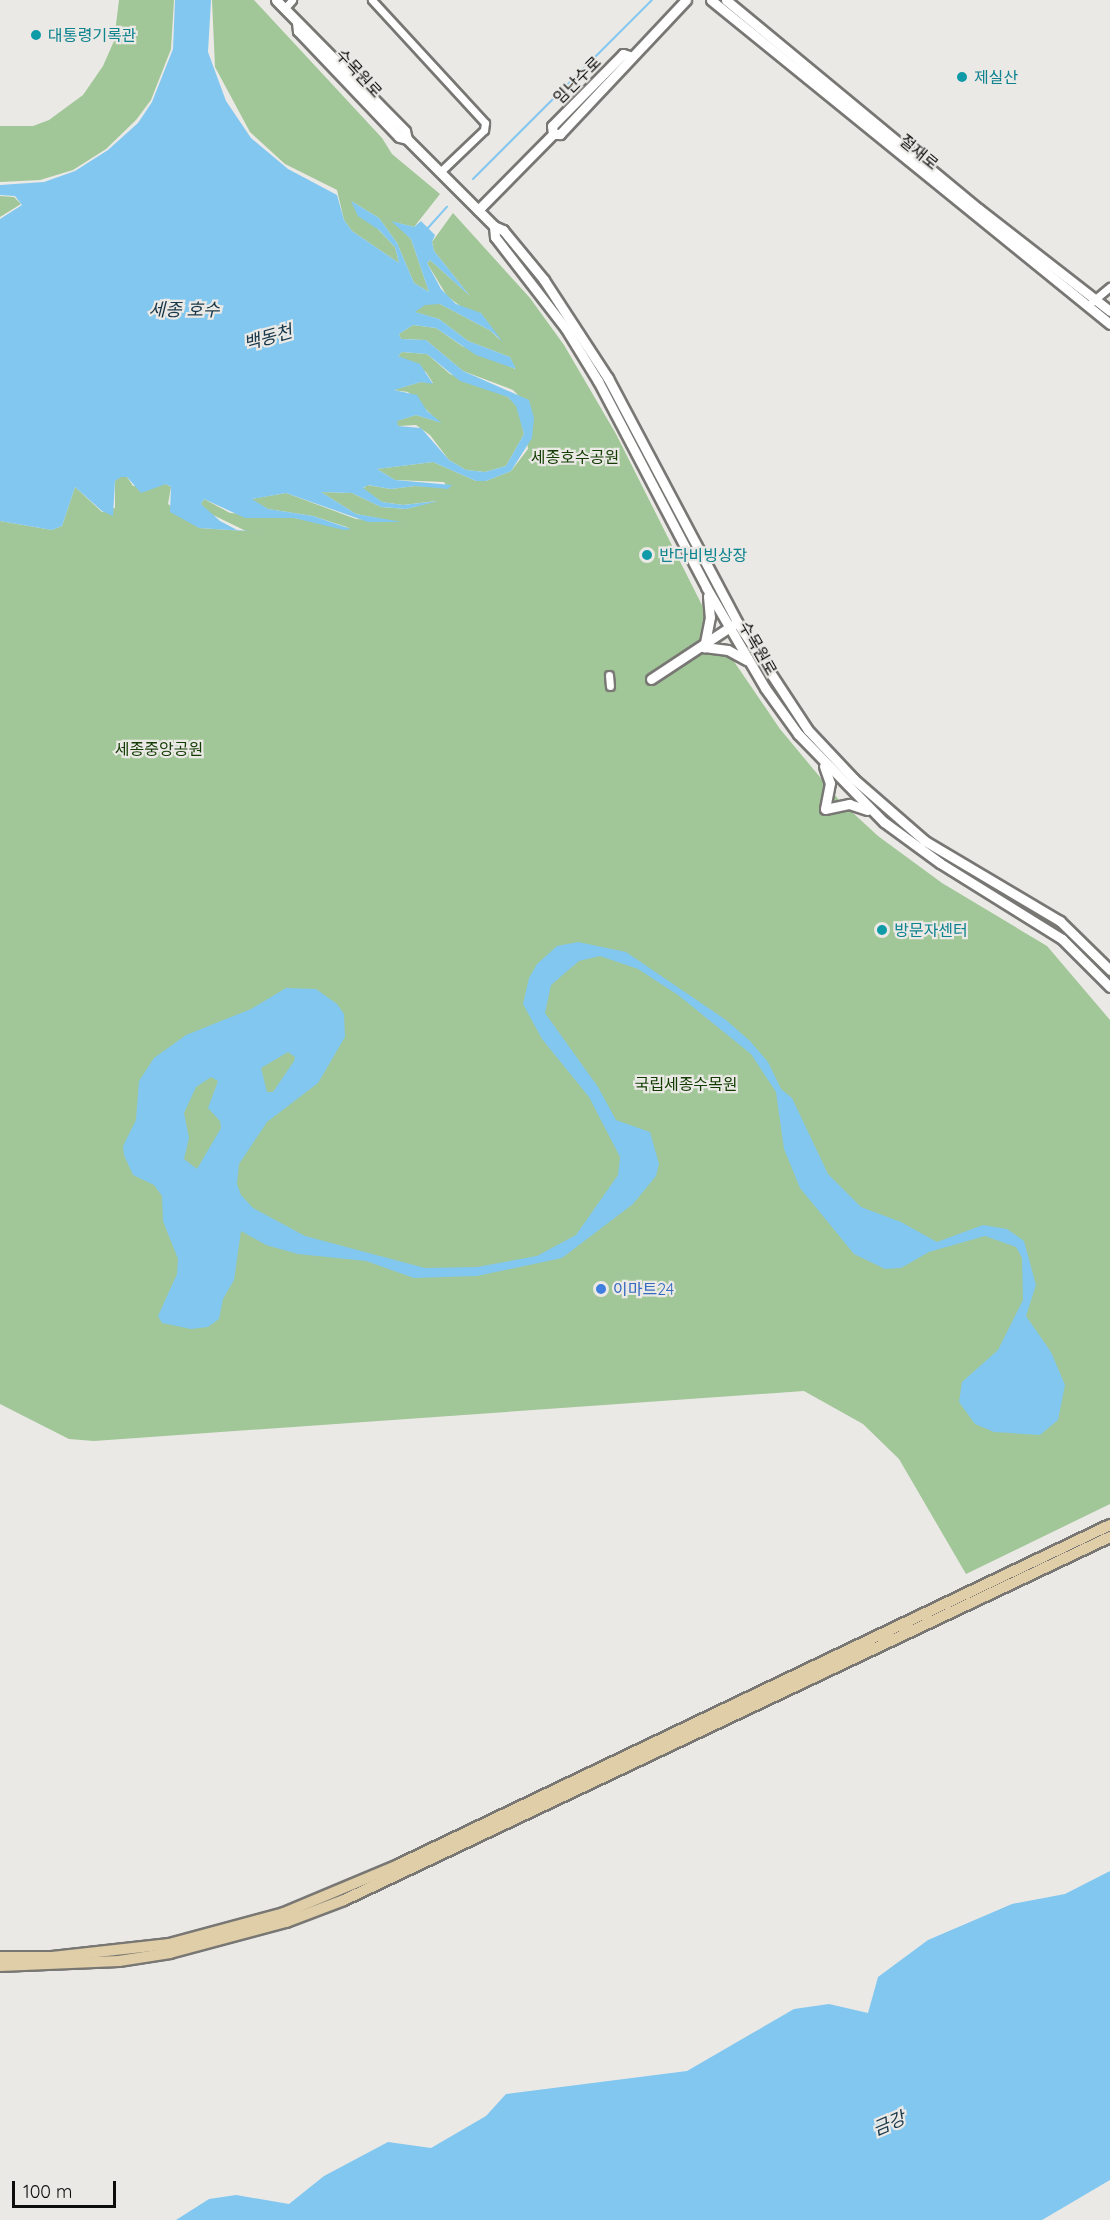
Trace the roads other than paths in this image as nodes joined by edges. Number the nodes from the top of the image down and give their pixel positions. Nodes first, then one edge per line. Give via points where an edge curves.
1 (276, 0) edge
2 (292, 0) edge
3 (372, 0) edge
4 (686, 0) edge
5 (711, 0) edge
6 (726, 0) edge
7 (284, 9) junction
8 (440, 172) junction
9 (478, 210) junction
10 (494, 226) junction
11 (1110, 287) edge
12 (1095, 299) junction
13 (1087, 306) junction
14 (1110, 311) edge
15 (1110, 324) edge
16 (706, 587) junction
17 (733, 625) junction
18 (704, 647) junction
19 (750, 664) junction
20 (609, 675) dead end
21 (651, 679) dead end
22 (610, 686) dead end
23 (818, 755) junction
24 (875, 813) junction
25 (1110, 970) edge
26 (1110, 987) edge
27 (1110, 1525) edge
28 (1110, 1537) edge
29 (0, 1957) edge
30 (0, 1966) edge

1 - 7 street, 수목원로
2 - 7 street
3 - 8 street via 484,123 483,130
4 - 9 street, 임난수로 via 629,56 623,54 552,126 553,134
5 - 13 street, 절재로
6 - 12 street, 절재로 via 979,209
7 - 8 street, 수목원로 via 297,22 298,31 399,137 407,139
8 - 9 street, 수목원로
9 - 10 street, 수목원로
10 - 16 street, 수목원로 via 495,237 566,329 598,381
10 - 17 street, 수목원로 via 503,230 544,280 608,378
11 - 12 street
12 - 13 street
12 - 14 street, 절재로
13 - 15 street, 절재로
16 - 17 street, 수목원로
16 - 18 street via 710,617
17 - 18 street
17 - 19 street, 수목원로
17 - 25 street, 수목원로 via 808,730 869,793 926,841 1060,921
18 - 19 street via 728,650
18 - 21 street
19 - 23 street, 수목원로 via 781,712
20 - 22 street
23 - 24 street, 수목원로
23 - 24 street via 830,783 825,809 849,804
24 - 26 street, 수목원로 via 940,863 1062,939
27 - 29 main road via 398,1865 284,1913 229,1930 139,1949
28 - 30 main road via 468,1844 306,1915 170,1953 118,1961

